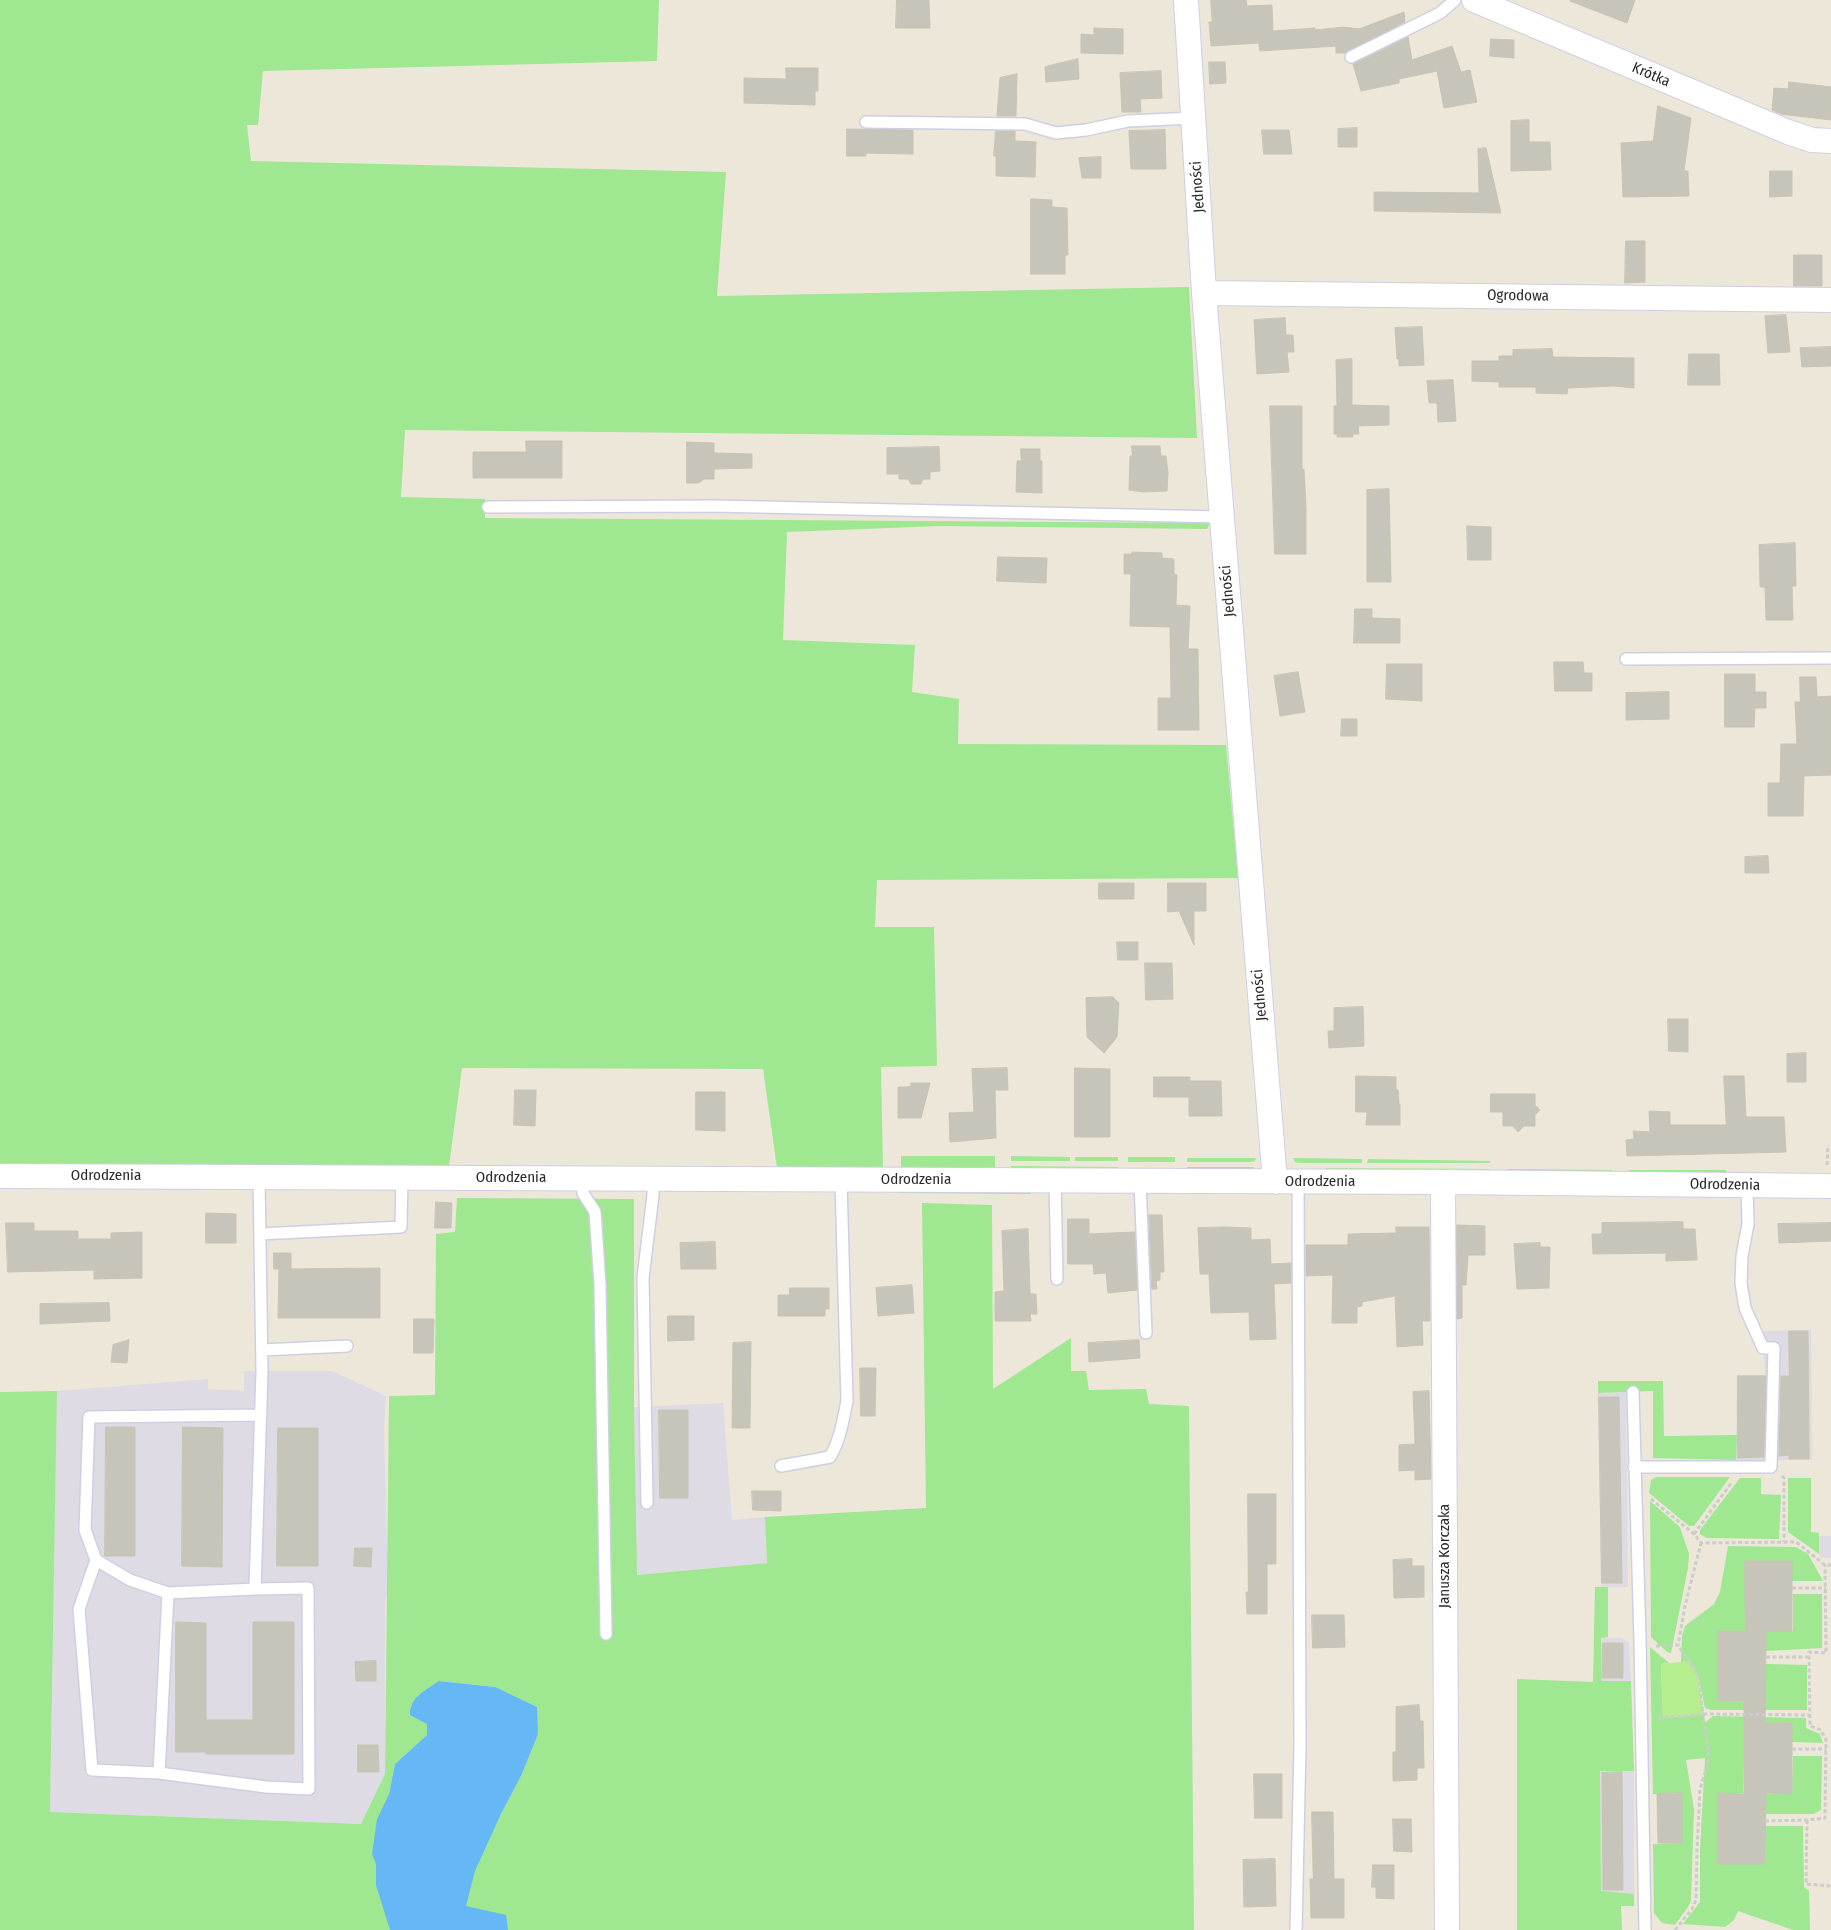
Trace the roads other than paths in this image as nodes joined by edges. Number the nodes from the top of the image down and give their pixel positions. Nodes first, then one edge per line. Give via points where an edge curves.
1 (1186, 0) edge
2 (1455, 0) edge
3 (1474, 0) edge
4 (1351, 57) dead end
5 (1193, 118) junction
6 (866, 122) dead end
7 (1831, 141) edge
8 (1204, 293) junction
9 (1831, 300) edge
10 (488, 507) dead end
11 (1222, 517) junction
12 (1831, 658) edge
13 (1626, 659) dead end
14 (0, 1176) edge
15 (259, 1177) junction
16 (402, 1178) junction
17 (581, 1178) junction
18 (653, 1179) junction
19 (841, 1180) junction
20 (1055, 1181) junction
21 (1140, 1181) junction
22 (1275, 1182) junction
23 (1298, 1182) junction
24 (1443, 1182) junction
25 (1747, 1185) junction
26 (1831, 1186) edge
27 (260, 1234) junction
28 (1057, 1279) dead end
29 (1146, 1333) dead end
30 (346, 1346) dead end
31 (262, 1350) junction
32 (1633, 1392) dead end
33 (261, 1415) junction
34 (781, 1466) dead end
35 (1634, 1467) junction
36 (647, 1503) dead end
37 (96, 1560) junction
38 (255, 1589) junction
39 (168, 1593) junction
40 (606, 1634) dead end
41 (159, 1773) junction
42 (1296, 1930) edge
43 (1447, 1930) edge
44 (1645, 1930) edge

1 - 5 street, Jedności
2 - 4 lane via 1440,13
3 - 7 street, Krótka via 1788,132 1812,140
5 - 6 lane via 1128,121 1056,133 1025,124
5 - 8 street, Jedności
8 - 9 street, Ogrodowa
8 - 11 street, Jedności
10 - 11 lane via 714,506
11 - 22 street, Jedności
12 - 13 lane
14 - 15 street, Odrodzenia
15 - 16 street, Odrodzenia
15 - 27 lane
16 - 17 street, Odrodzenia
16 - 27 lane via 401,1228
17 - 18 street, Odrodzenia
17 - 40 lane via 583,1193 595,1212 600,1285
18 - 19 street, Odrodzenia
18 - 36 lane via 643,1278
19 - 20 street, Odrodzenia
19 - 34 lane via 844,1420 830,1457
20 - 21 street, Odrodzenia
20 - 28 lane
21 - 22 street, Odrodzenia
21 - 29 lane
22 - 23 street, Odrodzenia
23 - 24 street, Odrodzenia
23 - 42 lane via 1300,1745
24 - 25 street, Odrodzenia
24 - 43 street, Janusza Korczaka
25 - 26 street, Odrodzenia
25 - 35 lane via 1748,1224 1741,1283 1745,1308 1764,1348 1774,1348 1771,1467
27 - 31 lane
30 - 31 lane
31 - 33 lane
32 - 35 lane
33 - 37 lane via 89,1417 85,1530
33 - 38 lane
35 - 44 lane
37 - 39 lane via 130,1580
37 - 41 lane via 79,1609 92,1770
38 - 39 lane
38 - 41 lane via 308,1588 309,1789 266,1787
39 - 41 lane

